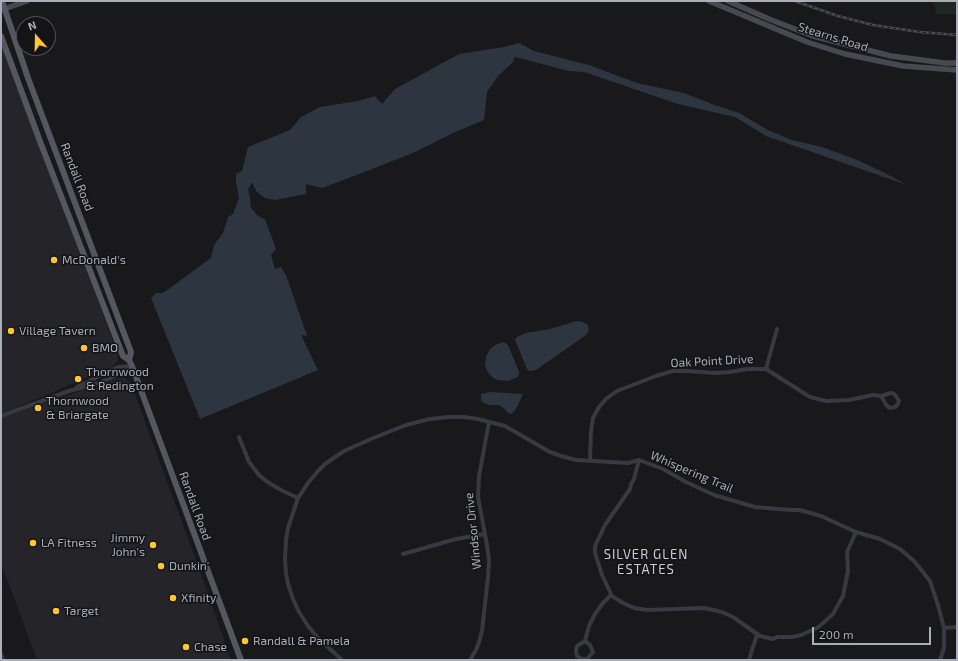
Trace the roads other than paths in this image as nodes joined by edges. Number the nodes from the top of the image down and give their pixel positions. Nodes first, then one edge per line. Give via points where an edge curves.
1 (2, 1) edge
2 (27, 1) edge
3 (709, 1) edge
4 (728, 1) edge
5 (2, 10) edge
6 (1, 36) edge
7 (957, 63) edge
8 (957, 70) edge
9 (777, 329) dead end
10 (131, 363) junction
11 (766, 369) junction
12 (881, 396) dead end
13 (1, 416) edge
14 (489, 422) junction
15 (239, 437) dead end
16 (590, 460) junction
17 (638, 460) junction
18 (298, 498) junction
19 (856, 532) junction
20 (485, 534) junction
21 (403, 554) dead end
22 (611, 595) junction
23 (957, 627) edge
24 (944, 628) junction
25 (757, 635) junction
26 (585, 641) junction
27 (1, 654) edge
28 (3, 660) edge
29 (241, 660) edge
30 (342, 660) edge
31 (470, 660) edge
32 (749, 660) edge
33 (940, 660) edge

1 - 5 main road, Randall Road
2 - 5 main road
3 - 8 main road, Stearns Road via 807,42 844,54 903,66
4 - 7 main road, Stearns Road via 813,36 891,56
5 - 10 main road, Randall Road via 131,352
6 - 10 main road, Randall Road via 122,356
9 - 11 street
10 - 13 street via 121,374
10 - 29 main road, Randall Road
11 - 12 street, Oak Point Drive via 810,397 826,401 849,400 873,394
11 - 16 street, Oak Point Drive via 715,373 673,371 617,391 602,402 593,418
14 - 16 street, Whispering Trail via 505,426 561,456
14 - 18 street, Whispering Trail via 464,417 430,419 372,438 344,451 325,464
14 - 20 street, Windsor Drive via 478,497
15 - 18 street via 246,455 259,475
16 - 17 street, Whispering Trail via 628,463
17 - 19 street, Whispering Trail via 714,495 755,508 800,510 821,516
17 - 22 street via 630,489 595,546 602,575
18 - 30 street, Whispering Trail via 286,540 288,584 299,612 308,626
19 - 24 street, Whispering Trail via 880,539 900,549 914,562 930,581
19 - 25 street via 847,552 848,571 843,596 833,614 817,628 802,635 773,639
20 - 21 street via 456,539
20 - 31 street, Windsor Drive via 489,561 482,630 480,642
22 - 25 street via 634,608 647,610 716,610 738,620
22 - 26 street via 595,614
23 - 24 street
24 - 33 street, Whispering Trail via 944,648
25 - 32 street
26 - 26 street via 593,652 582,659 577,656 576,651 577,646
27 - 28 street

